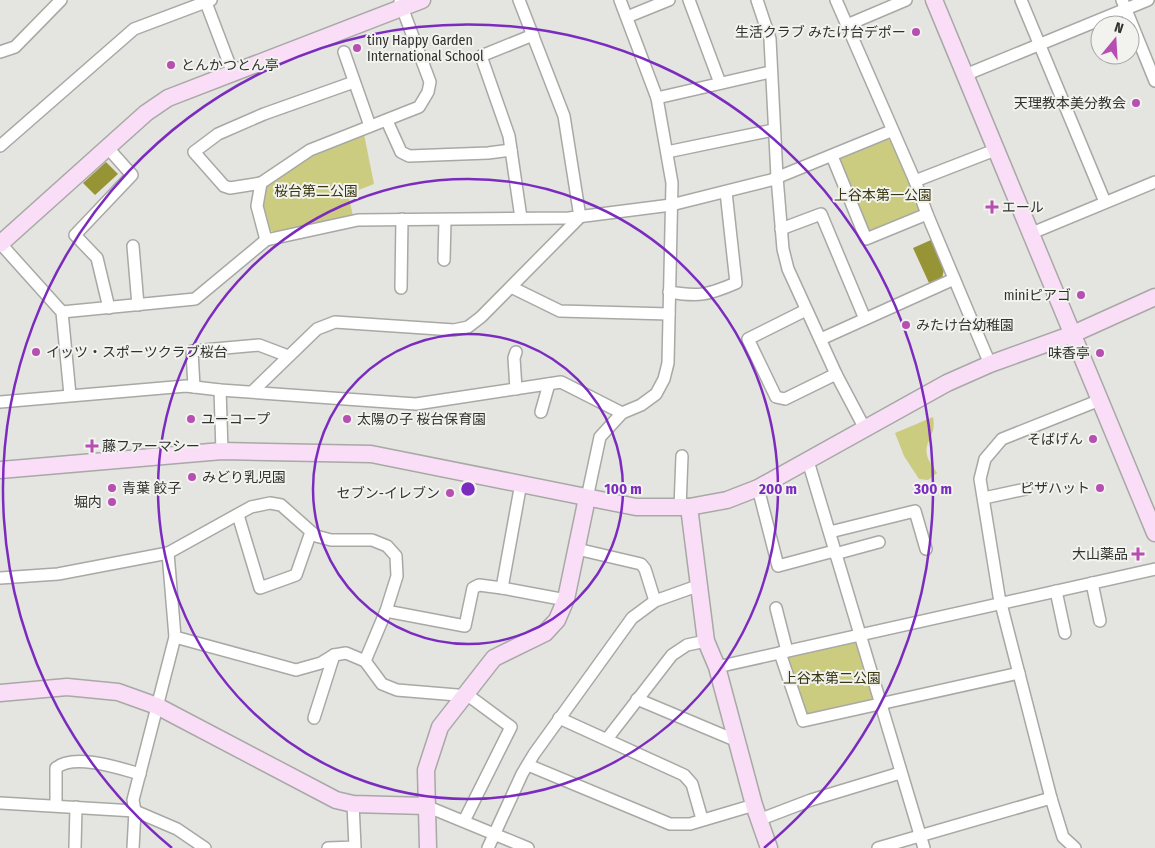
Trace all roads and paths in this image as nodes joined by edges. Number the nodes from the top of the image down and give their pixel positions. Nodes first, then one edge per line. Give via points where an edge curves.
1 (61, 0) edge
2 (422, 0) edge
3 (519, 0) edge
4 (620, 0) edge
5 (668, 0) edge
6 (689, 0) edge
7 (757, 0) edge
8 (836, 0) edge
9 (906, 0) edge
10 (934, 0) edge
11 (1021, 0) edge
12 (1148, 0) edge
13 (208, 1) edge
14 (401, 4) edge
15 (1124, 5) edge
16 (627, 18) junction
17 (847, 25) junction
18 (533, 35) junction
19 (1040, 45) junction
20 (0, 52) edge
21 (344, 52) dead end
22 (232, 71) junction
23 (770, 72) junction
24 (965, 75) junction
25 (1155, 81) edge
26 (354, 82) junction
27 (720, 84) junction
28 (657, 98) junction
29 (388, 121) junction
30 (370, 126) junction
31 (773, 130) junction
32 (891, 131) junction
33 (0, 146) edge
34 (107, 148) junction
35 (511, 150) junction
36 (995, 150) junction
37 (667, 152) junction
38 (832, 156) junction
39 (777, 177) junction
40 (915, 181) junction
41 (1155, 182) edge
42 (262, 183) junction
43 (726, 192) junction
44 (1105, 202) junction
45 (672, 205) junction
46 (926, 214) junction
47 (580, 217) junction
48 (521, 218) junction
49 (402, 220) junction
50 (445, 220) junction
51 (781, 229) junction
52 (1032, 233) junction
53 (266, 240) junction
54 (0, 243) edge
55 (133, 246) dead end
56 (444, 260) dead end
57 (954, 279) junction
58 (511, 287) junction
59 (401, 288) dead end
60 (670, 292) junction
61 (1155, 297) edge
62 (138, 305) junction
63 (109, 308) junction
64 (806, 310) junction
65 (62, 312) junction
66 (669, 314) junction
67 (865, 319) junction
68 (1073, 334) junction
69 (821, 339) junction
70 (516, 352) dead end
71 (288, 356) junction
72 (990, 364) junction
73 (836, 374) junction
74 (549, 384) junction
75 (194, 387) junction
76 (516, 389) junction
77 (220, 390) junction
78 (253, 391) junction
79 (70, 396) junction
80 (1100, 400) junction
81 (0, 402) edge
82 (541, 412) dead end
83 (622, 413) junction
84 (864, 427) junction
85 (222, 451) junction
86 (682, 456) dead end
87 (808, 461) junction
88 (0, 470) edge
89 (521, 483) junction
90 (758, 488) junction
91 (1026, 489) dead end
92 (587, 498) junction
93 (984, 498) junction
94 (684, 507) junction
95 (238, 515) junction
96 (311, 532) junction
97 (830, 532) junction
98 (1155, 533) edge
99 (879, 542) dead end
100 (577, 549) junction
101 (926, 550) dead end
102 (168, 553) junction
103 (834, 553) junction
104 (1155, 569) edge
105 (0, 578) edge
106 (1092, 583) junction
107 (697, 586) junction
108 (502, 588) junction
109 (1056, 591) junction
110 (566, 600) junction
111 (655, 601) junction
112 (1001, 604) junction
113 (776, 608) dead end
114 (386, 610) junction
115 (1099, 620) dead end
116 (1066, 633) dead end
117 (860, 636) junction
118 (175, 637) junction
119 (706, 641) junction
120 (784, 652) junction
121 (334, 654) junction
122 (365, 662) junction
123 (717, 667) junction
124 (1019, 673) junction
125 (0, 693) edge
126 (464, 695) junction
127 (637, 699) junction
128 (879, 703) junction
129 (157, 706) junction
130 (314, 718) dead end
131 (559, 718) junction
132 (608, 739) junction
133 (737, 741) junction
134 (528, 765) junction
135 (900, 773) junction
136 (140, 774) junction
137 (1051, 798) junction
138 (0, 803) edge
139 (353, 804) junction
140 (56, 805) junction
141 (426, 806) junction
142 (76, 807) junction
143 (135, 811) junction
144 (758, 812) junction
145 (702, 819) junction
146 (464, 821) junction
147 (494, 834) junction
148 (920, 835) junction
149 (75, 848) edge
150 (133, 848) edge
151 (205, 848) edge
152 (328, 848) edge
153 (428, 848) edge
154 (488, 848) edge
155 (528, 848) edge
156 (769, 848) edge
157 (878, 848) edge
158 (924, 848) edge
159 (1075, 848) edge

1 - 20 street via 15,47
2 - 14 street
3 - 18 street
4 - 16 street
5 - 16 street
6 - 27 street
7 - 23 street via 770,39
8 - 17 street
9 - 17 street
10 - 24 street
11 - 19 street
12 - 15 street
13 - 22 street
13 - 33 street via 134,29
14 - 22 street
14 - 29 street via 430,82 419,107
15 - 19 street
15 - 25 street
16 - 28 street
17 - 32 street
18 - 35 street via 481,56 505,122
18 - 47 street via 564,116
19 - 24 street
19 - 44 street
21 - 26 street
22 - 34 street via 168,98
23 - 27 street
23 - 31 street
24 - 36 street
26 - 30 street
26 - 42 street via 218,134 194,152 224,186
27 - 28 street
28 - 37 street
29 - 30 street
29 - 35 street via 401,152 409,156 488,154
30 - 42 street via 310,150
31 - 37 street
31 - 39 street
32 - 38 street
32 - 40 street
34 - 54 street
34 - 63 street via 132,175 75,235 97,258
35 - 48 street
36 - 40 street
36 - 52 street
37 - 45 street
38 - 39 street
38 - 46 street via 866,239
39 - 43 street
39 - 51 street
40 - 46 street
41 - 44 street
42 - 53 street via 257,206
43 - 45 street
43 - 60 street via 736,283 710,294
44 - 52 street
45 - 47 street
45 - 60 street
46 - 57 street
47 - 48 street
47 - 58 street
48 - 50 street
49 - 50 street
49 - 53 street via 358,220
49 - 59 street
50 - 56 street
51 - 64 street via 788,269
51 - 67 street via 821,214
52 - 68 street
53 - 62 street via 194,299
54 - 65 street
55 - 62 street
57 - 67 street
57 - 72 street
58 - 66 street via 560,310
58 - 71 street via 468,327 454,330 335,322 317,329
60 - 66 street
61 - 68 street
62 - 63 street
63 - 65 street
64 - 69 street
64 - 73 street via 748,340 776,397 785,399
65 - 79 street
66 - 83 street via 668,363 664,380 656,394 641,406
67 - 69 street
68 - 72 street
68 - 80 street
69 - 73 street
70 - 76 street
71 - 75 street via 259,345 192,351
71 - 78 street
72 - 84 street via 946,383
73 - 84 street
74 - 76 street
74 - 82 street
74 - 83 street via 562,382 570,385
75 - 77 street
75 - 79 street
76 - 78 street via 416,404
77 - 78 street
77 - 85 street
79 - 81 street
80 - 93 street via 1002,440 993,447 981,468
80 - 98 street
83 - 92 street via 600,437
84 - 87 street
85 - 88 street
85 - 89 street via 371,454
86 - 94 street
87 - 90 street
87 - 97 street
89 - 92 street
89 - 108 street
90 - 94 street via 728,500
90 - 103 street via 778,566
91 - 93 street
92 - 94 street via 636,507
92 - 100 street
93 - 112 street
94 - 107 street
95 - 96 street via 261,504 281,505
95 - 96 street via 260,588 296,575
95 - 102 street
96 - 114 street via 331,540 372,540 387,546 396,556 398,571
97 - 101 street via 915,511
97 - 103 street
99 - 103 street
100 - 110 street
100 - 111 street via 641,564
102 - 105 street via 58,574
102 - 118 street
103 - 117 street
104 - 106 street
106 - 109 street
106 - 115 street
107 - 111 street
107 - 119 street
108 - 110 street
108 - 114 street via 479,585 473,588 465,626
109 - 112 street
109 - 116 street via 1066,617
110 - 126 street via 557,620 545,633 494,658
111 - 131 street via 632,618
112 - 117 street
112 - 124 street
113 - 120 street
114 - 122 street
117 - 120 street
117 - 128 street
118 - 121 street via 296,670 321,663
118 - 129 street
119 - 123 street
119 - 127 street via 687,646 672,655
120 - 123 street
120 - 128 street via 803,721
121 - 122 street via 346,653
121 - 130 street
122 - 126 street via 382,684 397,690
123 - 133 street
124 - 128 street
124 - 137 street
125 - 129 street via 67,687 118,692
126 - 141 street via 440,727 426,770
126 - 146 street via 511,727
127 - 132 street
127 - 133 street
128 - 135 street
129 - 136 street
129 - 139 street via 336,800
131 - 132 street
131 - 134 street
132 - 145 street via 684,775 692,784
133 - 144 street
134 - 145 street via 670,824 690,824
134 - 147 street
135 - 144 street
135 - 148 street
136 - 140 street via 104,763 60,765 56,768
136 - 143 street via 133,800
137 - 148 street
137 - 159 street via 1063,837
138 - 140 street
139 - 141 street
139 - 152 street via 355,847
140 - 142 street
141 - 146 street
141 - 153 street
142 - 143 street
142 - 149 street
143 - 150 street
143 - 151 street via 178,829
144 - 145 street
144 - 156 street
146 - 147 street
147 - 154 street
147 - 155 street
148 - 157 street
148 - 158 street

